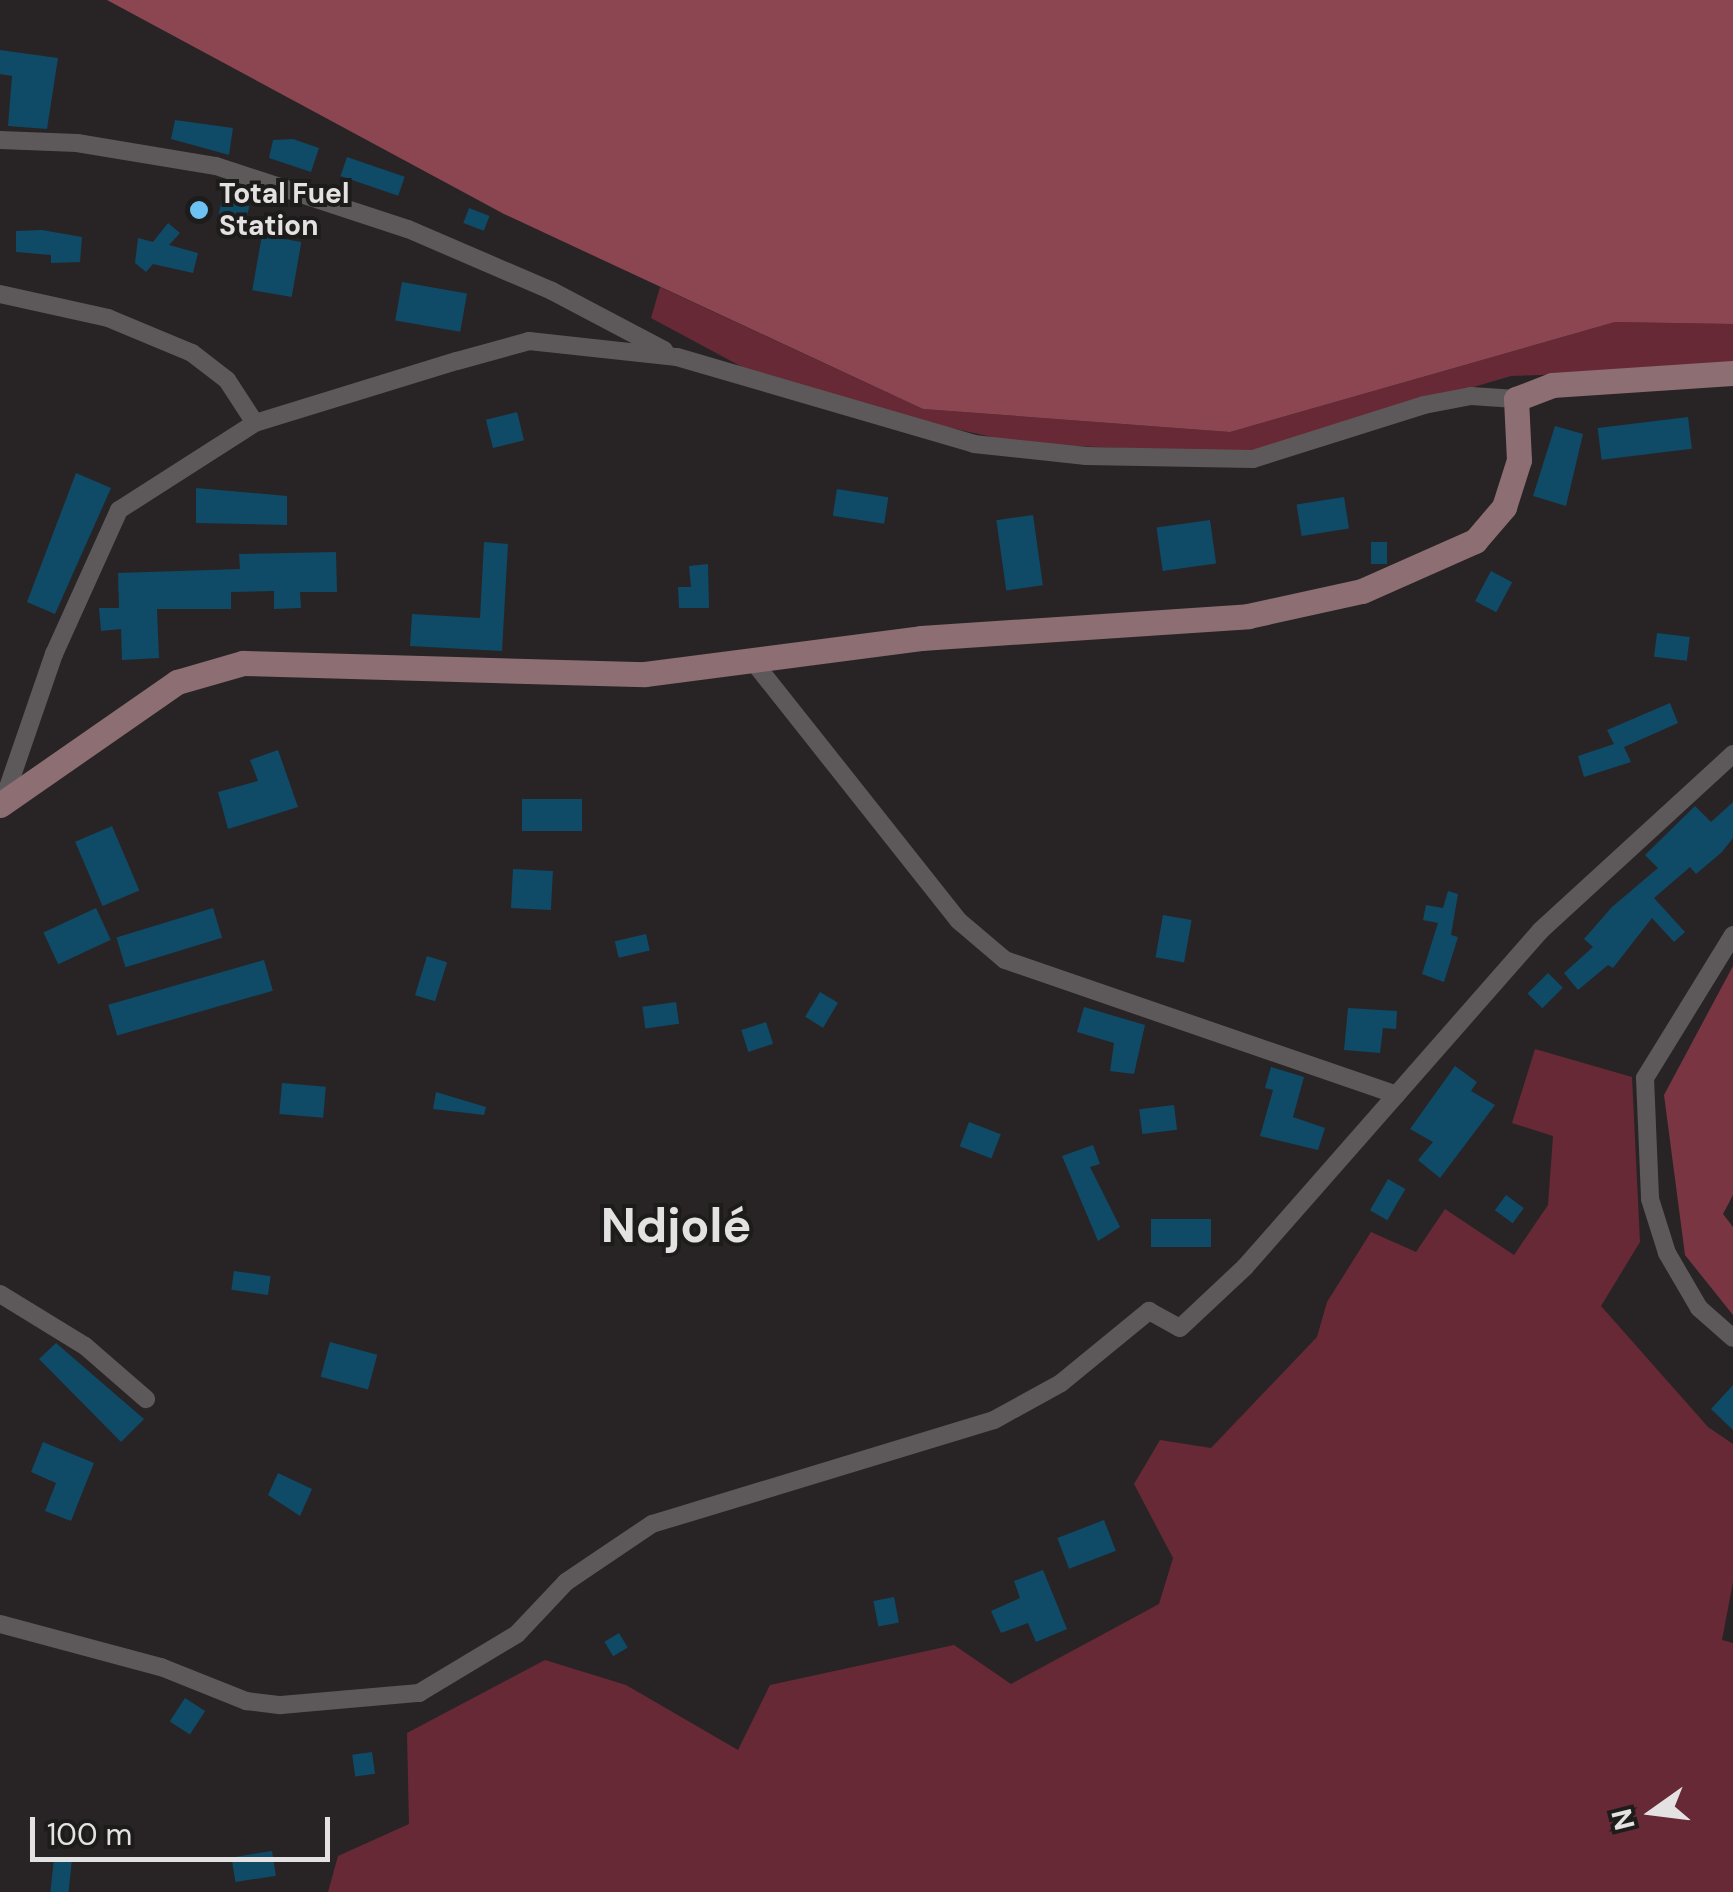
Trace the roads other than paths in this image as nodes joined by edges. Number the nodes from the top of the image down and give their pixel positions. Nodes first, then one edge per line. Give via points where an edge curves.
1 (0, 140) edge
2 (0, 294) edge
3 (678, 357) junction
4 (1733, 373) edge
5 (1516, 399) junction
6 (256, 423) junction
7 (752, 660) junction
8 (1733, 754) edge
9 (1, 803) edge
10 (1733, 935) edge
11 (1396, 1096) junction
12 (0, 1294) edge
13 (1733, 1338) edge
14 (146, 1399) dead end
15 (0, 1624) edge

1 - 3 street via 77,142 216,166 408,228 552,291
2 - 6 street via 108,318 192,353 227,380
3 - 5 street via 974,444 1086,456 1253,459 1424,405 1471,396
3 - 6 street via 529,342
4 - 5 street via 1552,384
5 - 7 street via 1518,460 1504,507 1475,541 1382,586 1248,616 922,638
6 - 9 street via 119,510 54,654
7 - 9 street via 645,674 287,662 213,668 177,682
7 - 11 street via 959,921 1006,960
8 - 11 street via 1540,931
10 - 13 street via 1645,1078 1650,1199 1667,1253 1699,1308
11 - 15 street via 1245,1267 1180,1328 1150,1311 1061,1383 994,1420 652,1524 566,1582 502,1646 419,1693 282,1706 246,1701 161,1668
12 - 14 street via 85,1346

